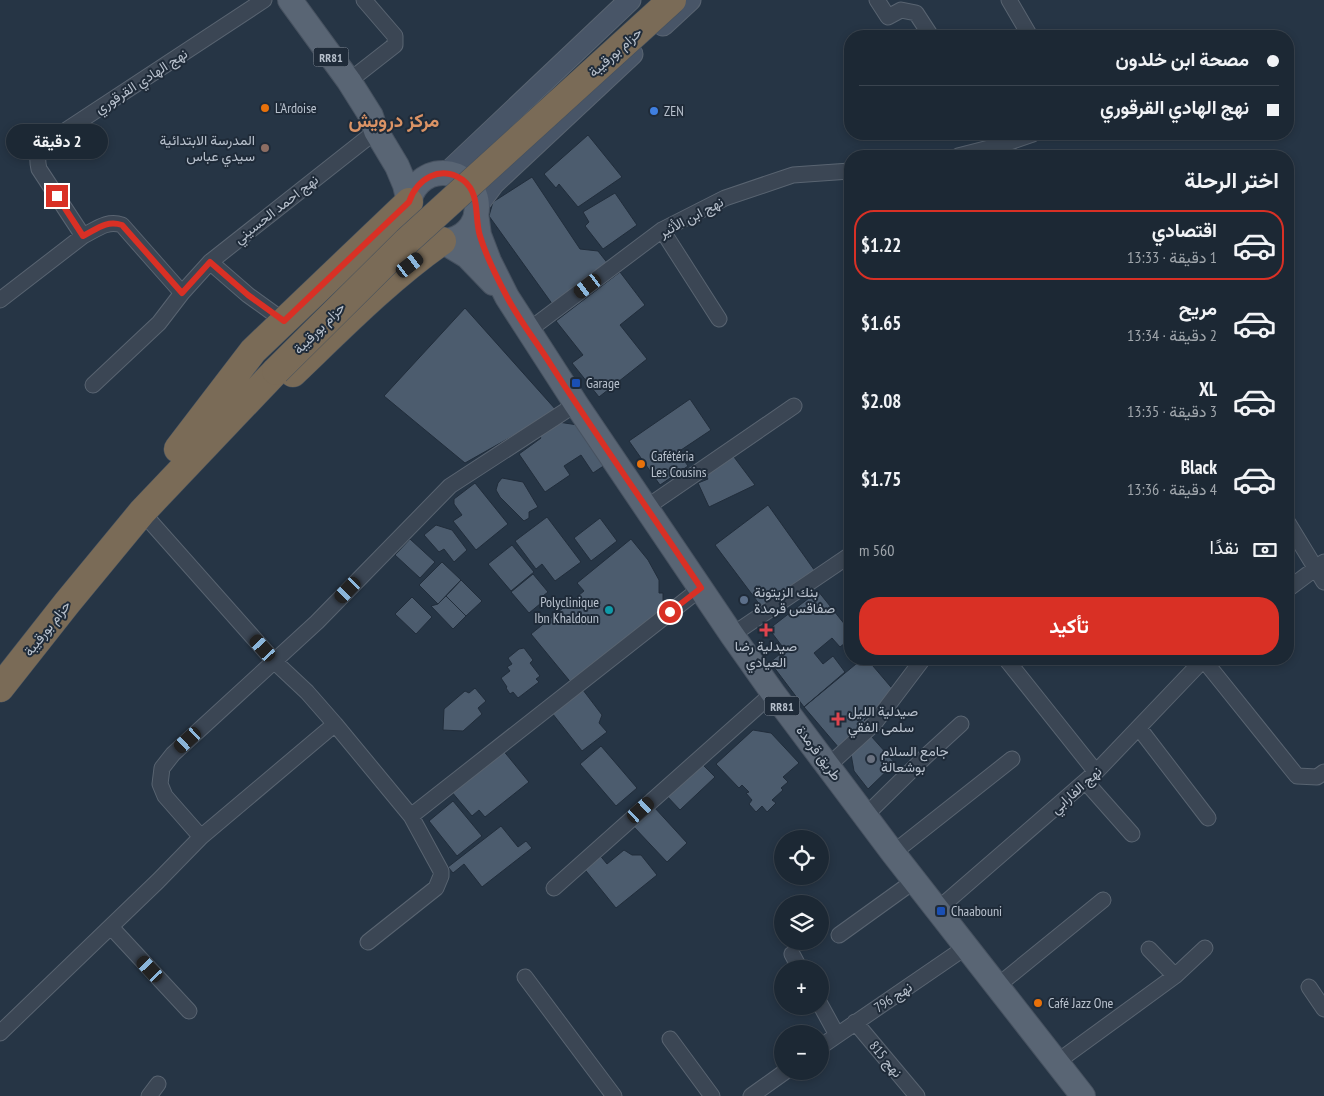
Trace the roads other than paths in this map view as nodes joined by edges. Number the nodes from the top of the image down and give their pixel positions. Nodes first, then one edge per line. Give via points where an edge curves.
1 (264, 0) edge
2 (290, 0) edge
3 (364, 0) edge
4 (630, 0) edge
5 (647, 0) edge
6 (672, 0) edge
7 (690, 0) edge
8 (877, 0) edge
9 (1009, 0) edge
10 (927, 30) edge
11 (1026, 30) edge
12 (348, 81) junction
13 (373, 123) junction
14 (997, 140) edge
15 (973, 150) edge
16 (844, 171) edge
17 (442, 174) junction
18 (409, 202) junction
19 (476, 209) junction
20 (662, 230) junction
21 (83, 236) junction
22 (442, 241) junction
23 (210, 262) junction
24 (182, 293) junction
25 (507, 297) junction
26 (0, 300) edge
27 (719, 319) dead end
28 (284, 321) junction
29 (529, 330) junction
30 (270, 366) junction
31 (93, 385) dead end
32 (576, 404) junction
33 (794, 406) dead end
34 (185, 453) junction
35 (647, 507) junction
36 (142, 512) junction
37 (1294, 532) edge
38 (844, 560) edge
39 (1319, 565) edge
40 (1324, 582) edge
41 (1294, 584) edge
42 (701, 588) junction
43 (732, 635) junction
44 (0, 659) edge
45 (276, 662) junction
46 (918, 665) edge
47 (1010, 665) edge
48 (1198, 665) edge
49 (1209, 665) edge
50 (0, 688) edge
51 (773, 693) junction
52 (335, 724) junction
53 (962, 724) dead end
54 (1139, 728) junction
55 (1012, 759) dead end
56 (828, 766) junction
57 (1324, 772) edge
58 (1091, 777) junction
59 (411, 816) junction
60 (866, 816) junction
61 (1208, 818) dead end
62 (1132, 834) dead end
63 (201, 837) junction
64 (893, 853) junction
65 (914, 881) junction
66 (554, 888) dead end
67 (1104, 900) dead end
68 (937, 910) junction
69 (111, 927) junction
70 (839, 935) dead end
71 (368, 942) dead end
72 (966, 947) junction
73 (1205, 948) dead end
74 (1149, 949) dead end
75 (792, 954) dead end
76 (795, 960) edge
77 (1175, 976) junction
78 (525, 977) dead end
79 (996, 987) junction
80 (1308, 987) dead end
81 (1324, 1009) edge
82 (189, 1011) dead end
83 (826, 1015) edge
84 (855, 1022) junction
85 (0, 1033) edge
86 (837, 1035) junction
87 (670, 1039) dead end
88 (829, 1041) edge
89 (1057, 1062) junction
90 (774, 1080) edge
91 (614, 1096) edge
92 (712, 1096) edge
93 (751, 1096) edge
94 (917, 1096) edge
95 (1083, 1096) edge

1 - 21 street, نهج الهادي القرقوري via 39,150 36,158 39,169
2 - 12 main road, RR81
3 - 12 street via 395,36 395,45
4 - 17 main road, حزام بورقيبة
5 - 30 highway, حزام بورقيبة via 397,229
6 - 30 highway, حزام بورقيبة, bridge
7 - 19 main road, حزام بورقيبة via 494,183
8 - 10 street via 888,17 901,10 916,13
9 - 11 street
12 - 13 main road, RR81
13 - 17 main road, RR81 via 384,126 422,168
13 - 18 main road, RR81 via 397,166
13 - 23 street, نهج احمد الحسيني
14 - 15 street
16 - 20 street, نهج ابن الأثير via 793,175 725,198
17 - 18 main road via 419,183
17 - 19 main road, RR81 via 455,176 470,188 475,196
18 - 22 main road, RR81 via 413,224 431,239
18 - 28 highway
19 - 22 main road via 468,230 452,240
19 - 25 main road, طريق قرمدة / RR81 via 479,235
20 - 27 street
20 - 29 street, نهج ابن الأثير
21 - 24 street via 105,224 114,222 122,225
21 - 26 street
22 - 25 main road, طريق قرمدة / RR81 via 467,256
22 - 34 highway via 410,265 286,379
23 - 24 street, نهج احمد الحسيني
23 - 28 street
24 - 31 street, نهج احمد الحسيني via 159,323
25 - 29 main road, طريق قرمدة / RR81
28 - 34 highway via 253,351
29 - 32 main road, طريق قرمدة / RR81
30 - 34 highway, حزام بورقيبة
32 - 35 main road, طريق قرمدة / RR81
32 - 45 street via 450,486
33 - 35 street
34 - 36 highway, حزام بورقيبة
34 - 44 highway, حزام بورقيبة via 129,500
35 - 42 main road, طريق قرمدة / RR81
36 - 45 street
36 - 50 highway, حزام بورقيبة
37 - 39 street
38 - 43 street
39 - 40 street
39 - 41 street
42 - 43 main road, طريق قرمدة / RR81
42 - 59 street
43 - 51 main road, طريق قرمدة / RR81
45 - 52 street
45 - 63 street via 173,754 162,768 160,784 165,796
46 - 56 street via 874,724
47 - 58 street
48 - 54 street, نهج الفارابي
49 - 57 street via 1297,776 1317,777
51 - 56 main road, طريق قرمدة / RR81
51 - 66 street
52 - 59 street
52 - 63 street
53 - 60 street
54 - 58 street, نهج الفارابي
54 - 61 street
55 - 64 street
56 - 60 main road, طريق قرمدة / RR81
58 - 62 street
58 - 68 street, نهج الفارابي
59 - 71 street via 441,876 436,888
60 - 64 main road, طريق قرمدة / RR81
63 - 69 street
64 - 65 main road, طريق قرمدة / RR81
65 - 68 main road, طريق قرمدة / RR81
65 - 70 street
67 - 79 street
68 - 72 main road, طريق قرمدة / RR81
69 - 82 street
69 - 85 street
72 - 79 main road, طريق قرمدة / RR81
72 - 84 street, نهج 796
73 - 77 street
74 - 77 street
75 - 76 street
77 - 89 street
78 - 91 street
79 - 89 main road, طريق قرمدة / RR81
80 - 81 street
83 - 86 street
84 - 86 street, نهج 796
84 - 94 street, نهج 815
86 - 88 street, نهج 796
87 - 92 street
89 - 95 main road, طريق قرمدة / RR81
90 - 93 street

